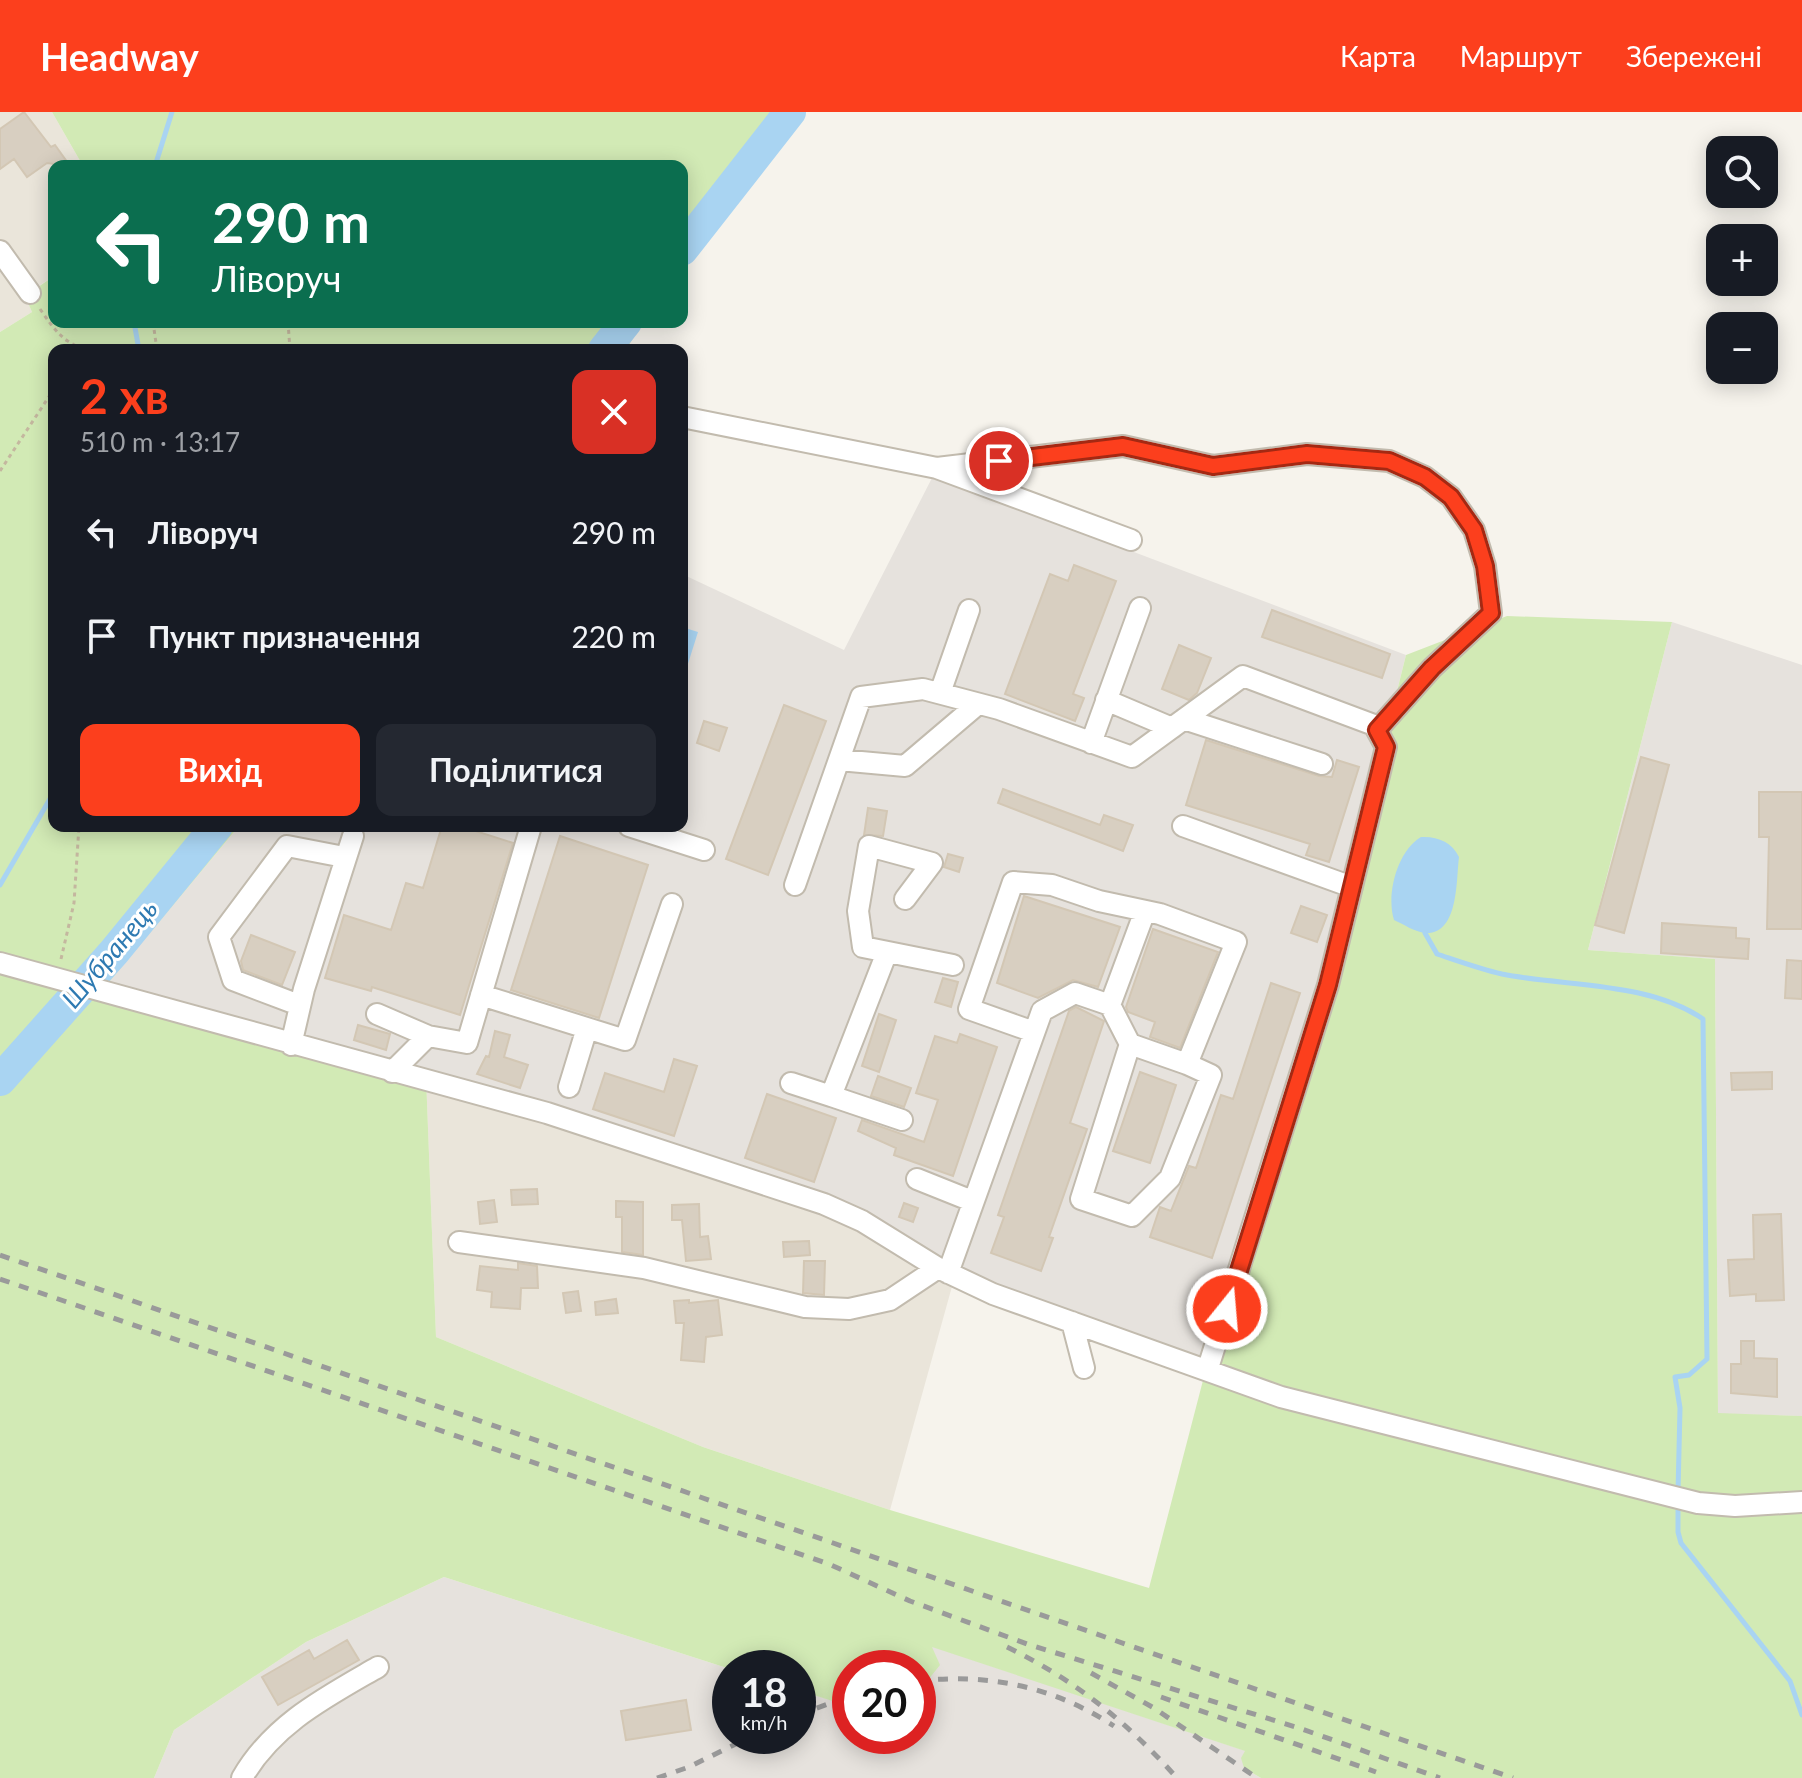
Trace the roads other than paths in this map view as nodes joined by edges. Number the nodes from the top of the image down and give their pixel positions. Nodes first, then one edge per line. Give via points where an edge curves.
1 (0, 251) edge
2 (30, 293) road end
3 (688, 418) edge
4 (937, 468) junction
5 (1131, 540) dead end
6 (1140, 608) dead end
7 (969, 610) dead end
8 (940, 693) junction
9 (1106, 700) junction
10 (978, 704) junction
11 (1178, 724) junction
12 (1377, 730) junction
13 (1091, 743) junction
14 (839, 760) junction
15 (1322, 764) dead end
16 (1183, 826) dead end
17 (529, 832) edge
18 (648, 832) edge
19 (353, 836) dead end
20 (704, 850) dead end
21 (344, 857) junction
22 (795, 885) dead end
23 (1352, 887) junction
24 (905, 899) dead end
25 (672, 904) dead end
26 (1145, 911) junction
27 (887, 952) junction
28 (4, 964) edge
29 (982, 970) junction
30 (481, 995) junction
31 (299, 1005) junction
32 (1110, 1005) junction
33 (377, 1014) dead end
34 (587, 1028) junction
35 (1034, 1032) junction
36 (428, 1036) junction
37 (1130, 1044) junction
38 (291, 1045) junction
39 (1187, 1064) junction
40 (392, 1072) junction
41 (791, 1083) dead end
42 (569, 1087) dead end
43 (831, 1096) junction
44 (902, 1120) dead end
45 (917, 1179) dead end
46 (972, 1201) junction
47 (459, 1242) dead end
48 (943, 1270) junction
49 (1072, 1322) junction
50 (1084, 1368) dead end
51 (1208, 1368) junction
52 (1802, 1502) edge
53 (378, 1667) dead end
54 (242, 1778) edge

1 - 2 lane
3 - 4 lane
4 - 5 lane
4 - 12 lane via 1123,446 1213,466 1307,454 1389,461 1425,477 1451,497 1474,530 1491,613
6 - 9 lane
7 - 8 lane
8 - 10 lane
8 - 14 lane via 923,689 861,697
9 - 11 lane
9 - 13 lane
10 - 13 lane
10 - 14 lane via 905,766
11 - 12 lane via 1243,676
11 - 13 lane via 1132,757
11 - 15 lane
12 - 23 lane via 1386,747
14 - 22 lane
16 - 23 lane
17 - 30 lane
18 - 20 lane
19 - 21 lane
21 - 31 lane
21 - 31 lane via 287,846 219,937 233,980
23 - 51 lane via 1328,985
24 - 27 lane via 932,863 869,846 858,911 863,947
25 - 34 lane via 625,1040
26 - 29 lane via 1052,885 1013,882
26 - 32 lane
26 - 39 lane via 1236,942
27 - 29 lane
27 - 43 lane
28 - 38 lane
29 - 35 lane via 969,1009
30 - 34 lane
30 - 36 lane via 467,1043
31 - 38 lane
32 - 35 lane via 1075,993 1042,1011
32 - 37 lane
33 - 36 lane
34 - 42 lane
35 - 46 lane
36 - 40 lane
37 - 39 lane
37 - 39 lane via 1081,1199 1132,1216 1170,1178 1211,1075
38 - 40 lane
40 - 48 lane via 547,1113 824,1204
41 - 43 lane
43 - 44 lane
45 - 46 lane
46 - 48 lane
47 - 48 lane via 644,1268 805,1307 849,1309 890,1300
48 - 49 lane
49 - 50 lane
49 - 51 lane
51 - 52 lane via 1281,1397 1658,1494 1735,1506
53 - 54 lane via 307,1708 269,1738

